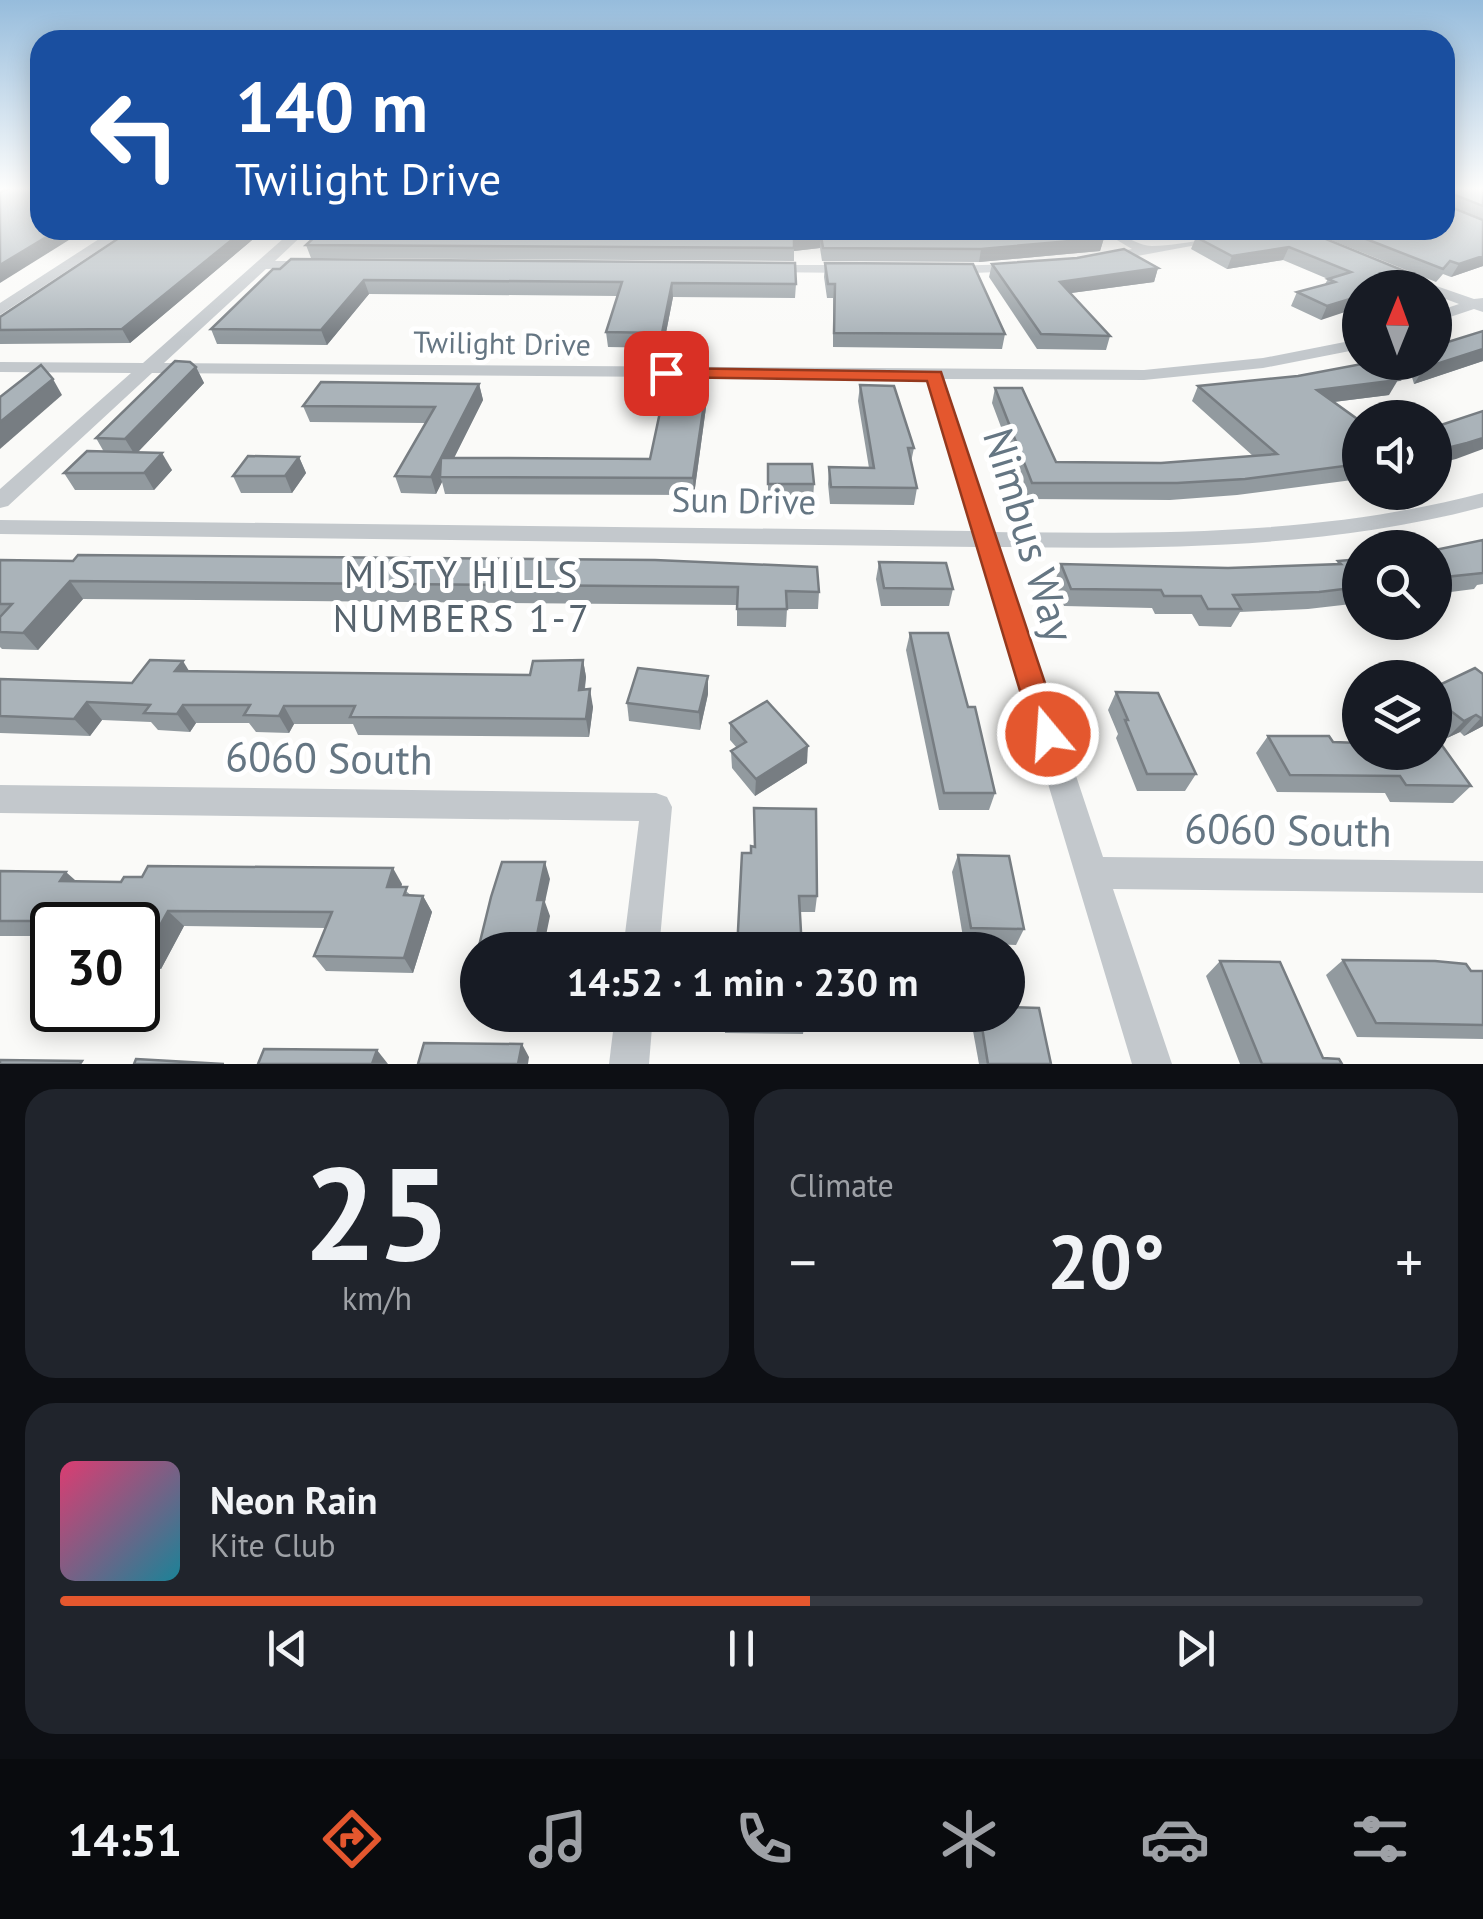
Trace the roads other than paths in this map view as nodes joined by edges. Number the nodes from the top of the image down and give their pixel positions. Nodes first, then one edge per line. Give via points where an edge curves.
1 (107, 240) edge
2 (290, 240) edge
3 (1126, 240) edge
4 (1211, 240) edge
5 (1146, 251) junction
6 (1091, 260) edge
7 (262, 265) junction
8 (338, 266) edge
9 (1043, 266) edge
10 (1368, 266) edge
11 (751, 269) edge
12 (869, 270) edge
13 (928, 270) edge
14 (1379, 270) edge
15 (1452, 295) edge
16 (1480, 304) edge
17 (0, 310) edge
18 (1452, 313) edge
19 (1342, 348) edge
20 (0, 367) edge
21 (148, 368) junction
22 (934, 376) junction
23 (1483, 500) edge
24 (0, 502) edge
25 (0, 528) edge
26 (984, 539) junction
27 (0, 799) edge
28 (1092, 873) junction
29 (1483, 877) edge
30 (643, 932) edge
31 (632, 1032) edge
32 (628, 1064) edge
33 (1152, 1064) edge

1 - 17 street
2 - 7 street
3 - 5 street
4 - 5 street
5 - 6 street
7 - 8 street
7 - 21 street
9 - 13 street
10 - 14 street
11 - 12 street
15 - 16 street
16 - 18 street
19 - 22 street, Twilight Drive via 1144,375
20 - 21 street, Twilight Drive
21 - 22 street, Twilight Drive
21 - 24 street
22 - 26 street, Nimbus Way
23 - 26 street, Sun Drive via 1281,535
25 - 26 street, Sun Drive
26 - 28 street, Nimbus Way
27 - 30 street, 6060 South via 656,807
28 - 29 street, 6060 South
28 - 33 street, Nimbus Way
31 - 32 street

